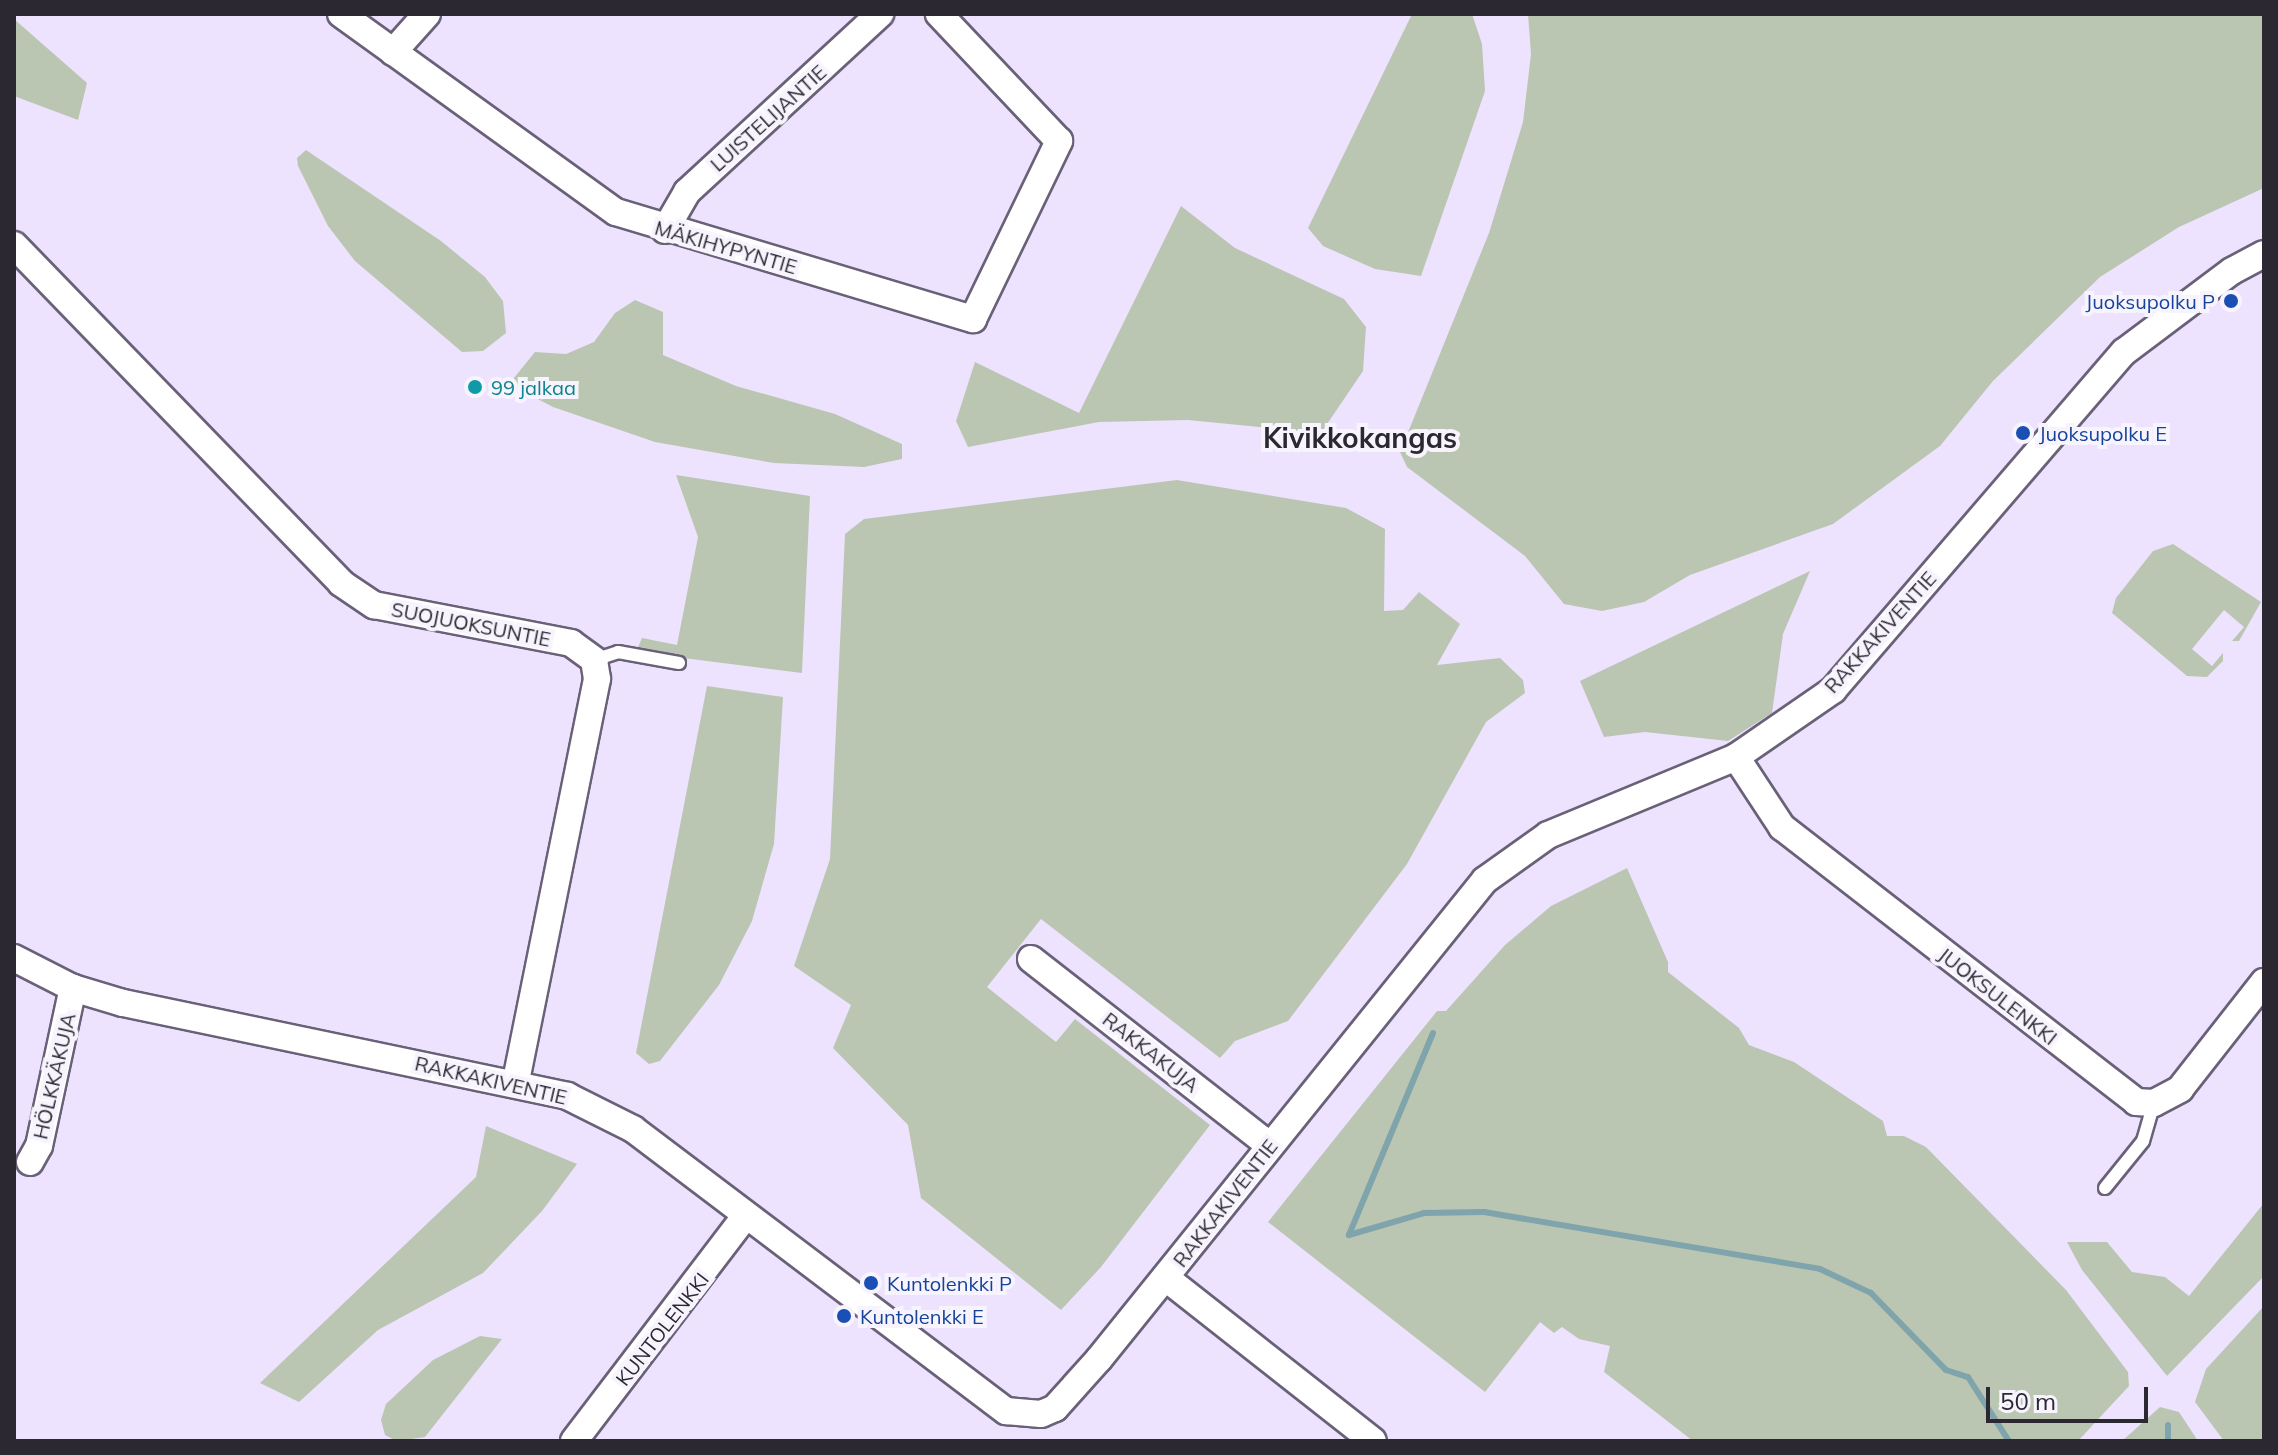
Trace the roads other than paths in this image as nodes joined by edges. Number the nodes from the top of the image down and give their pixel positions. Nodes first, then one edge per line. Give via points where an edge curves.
1 (341, 14) edge
2 (427, 14) edge
3 (880, 14) edge
4 (939, 14) edge
5 (393, 52) junction
6 (665, 230) junction
7 (14, 245) edge
8 (2264, 254) edge
9 (594, 660) junction
10 (679, 663) dead end
11 (1736, 757) junction
12 (14, 958) edge
13 (1031, 959) dead end
14 (2264, 982) edge
15 (73, 988) junction
16 (516, 1082) junction
17 (2154, 1103) junction
18 (1270, 1146) junction
19 (30, 1162) dead end
20 (2105, 1188) dead end
21 (746, 1215) junction
22 (1166, 1278) junction
23 (574, 1441) edge
24 (1373, 1441) edge

1 - 5 street, MÄKIHYPYNTIE
2 - 5 street
3 - 6 street, LUISTELIJANTIE via 687,192
4 - 6 street, MÄKIHYPYNTIE via 1059,141 973,319
5 - 6 street, MÄKIHYPYNTIE via 596,199
7 - 9 street, SUOJUOKSUNTIE via 341,583 374,605 571,643
8 - 11 street, RAKKAKIVENTIE via 2232,271 2124,352 1833,690
9 - 10 lane via 618,652
9 - 16 street via 597,679
11 - 17 street, JUOKSULENKKI via 1782,827 2127,1098
11 - 18 street, RAKKAKIVENTIE via 1548,835 1485,880
12 - 15 street, RAKKAKIVENTIE
13 - 18 street, RAKKAKUJA
14 - 17 street via 2180,1089
15 - 16 street, RAKKAKIVENTIE via 123,1003
15 - 19 street, HÖLKKÄKUJA via 42,1136
16 - 21 street, RAKKAKIVENTIE via 567,1096 633,1129
17 - 20 lane via 2143,1141
18 - 22 street, RAKKAKIVENTIE
21 - 22 street, RAKKAKIVENTIE via 963,1382 1022,1416 1055,1408
21 - 23 street, KUNTOLENKKI
22 - 24 street

